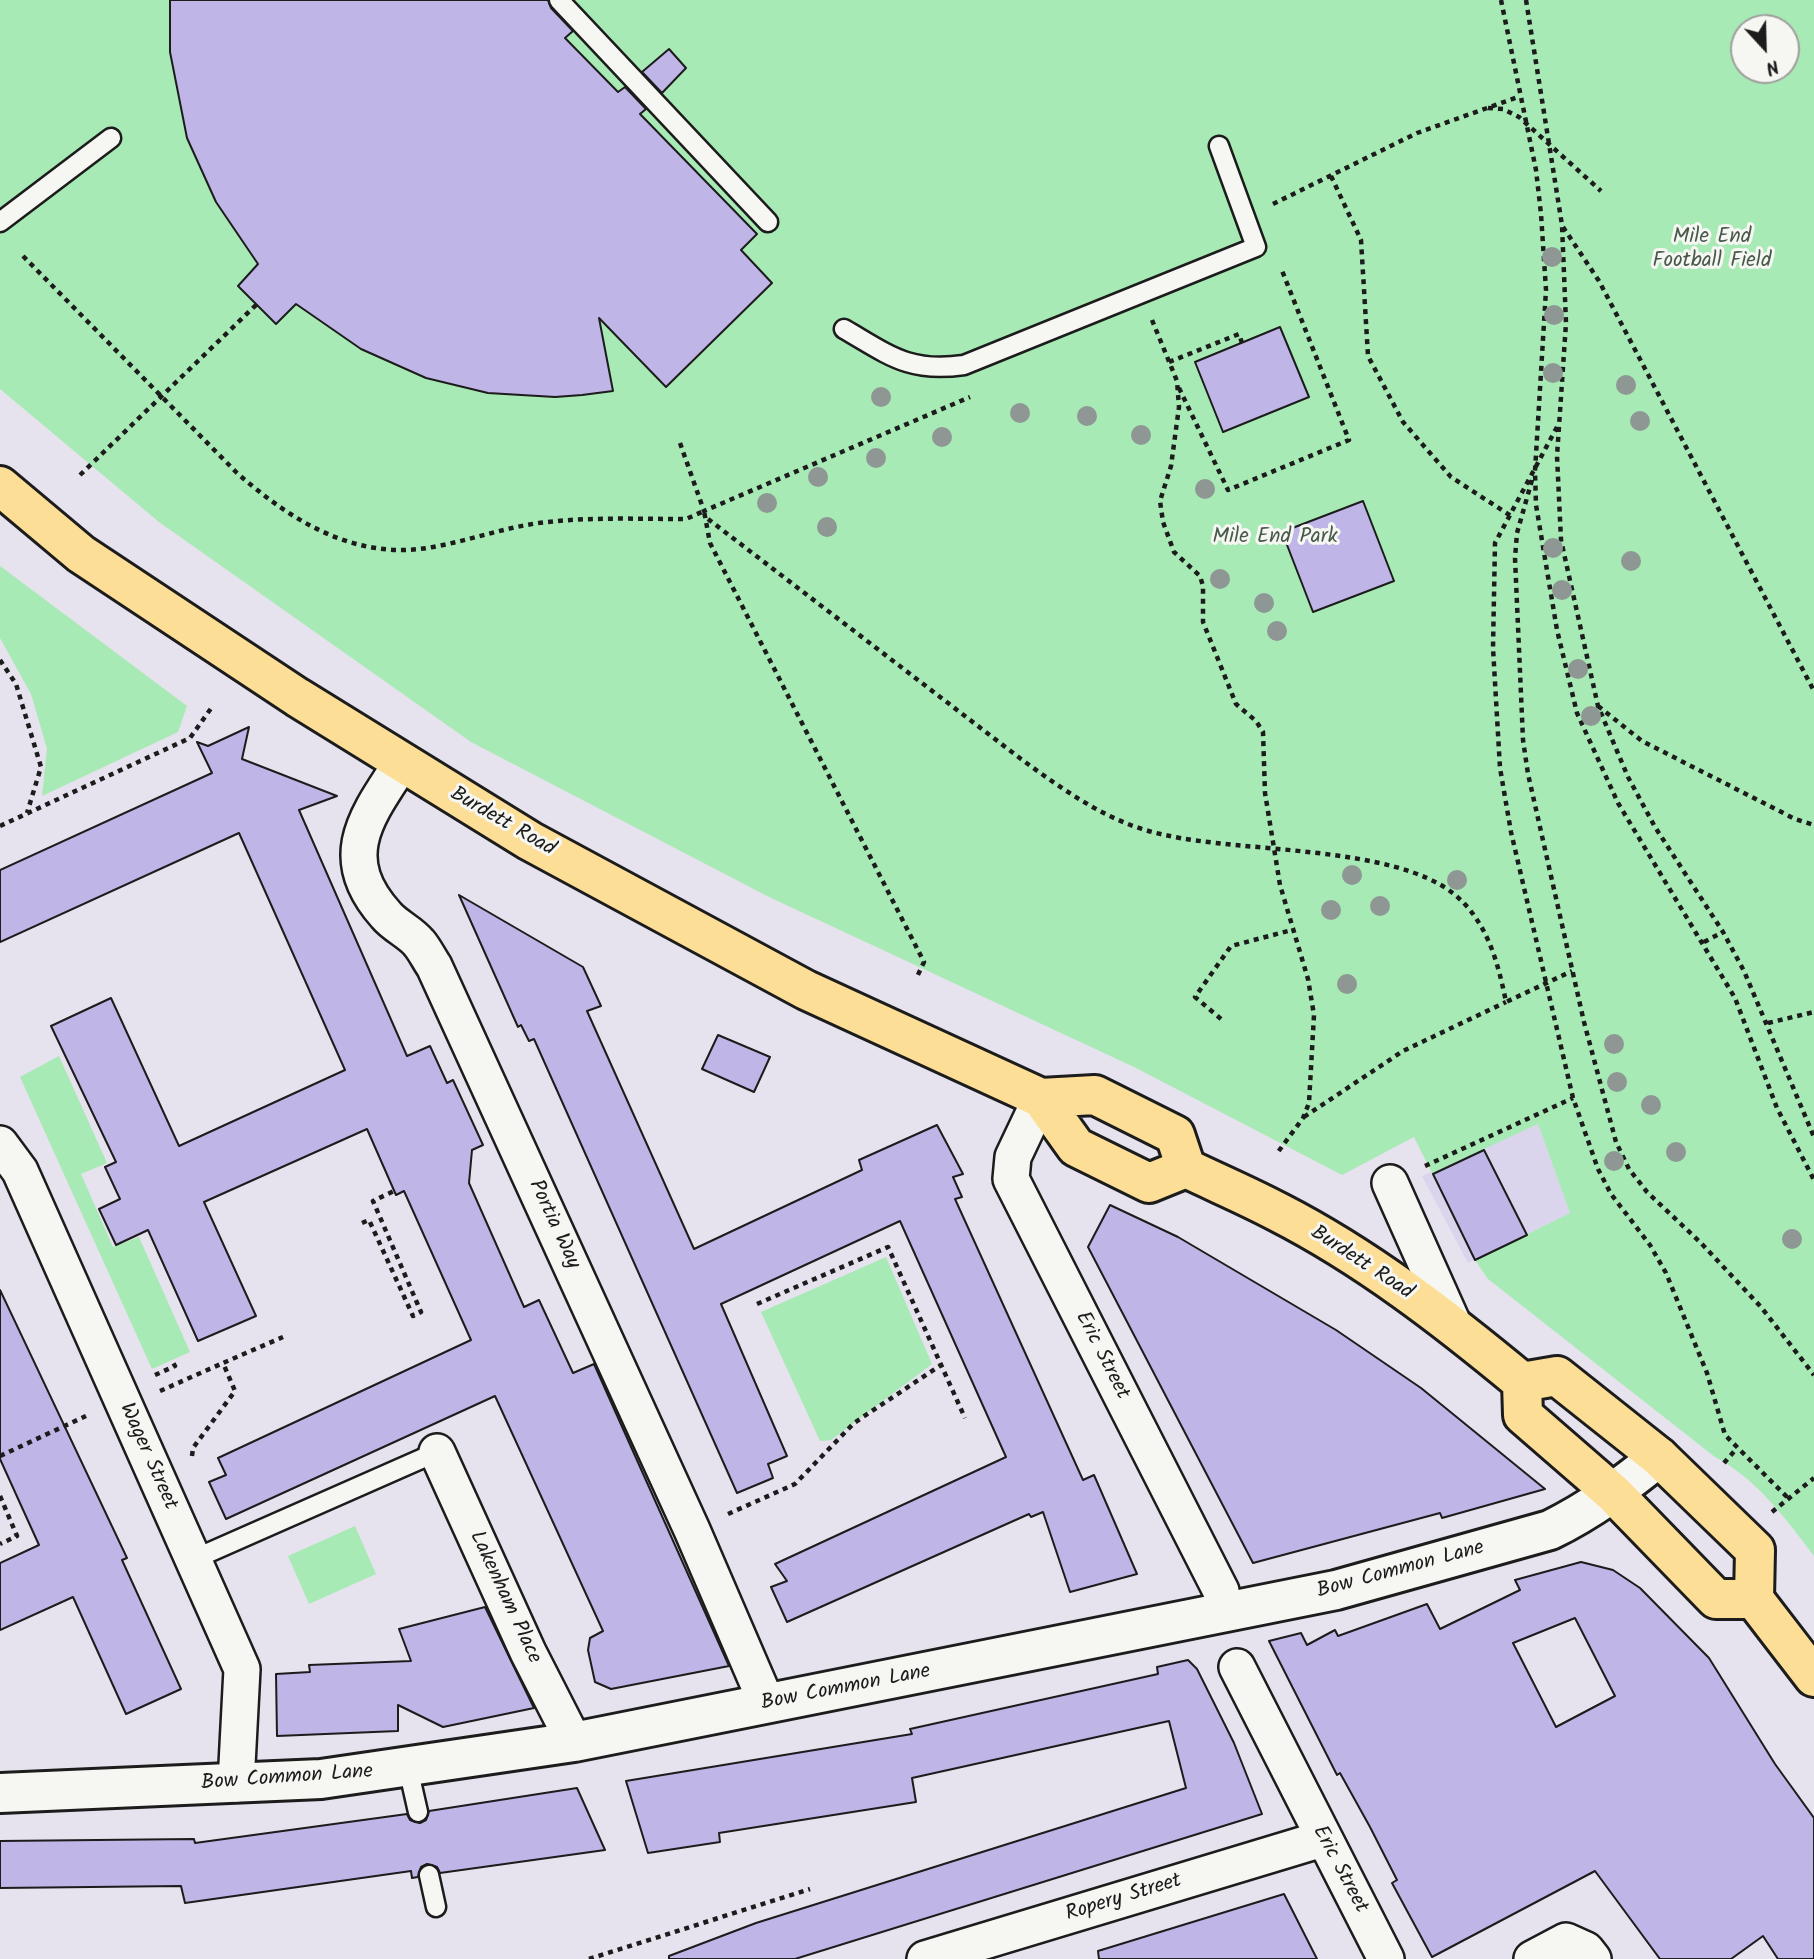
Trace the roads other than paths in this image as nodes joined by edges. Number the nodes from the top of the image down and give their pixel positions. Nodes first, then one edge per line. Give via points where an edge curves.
1 (559, 0) edge
2 (111, 138) dead end
3 (1219, 146) dead end
4 (0, 222) edge
5 (768, 222) dead end
6 (844, 329) dead end
7 (0, 486) edge
8 (401, 764) junction
9 (1041, 1098) junction
10 (0, 1144) edge
11 (1186, 1168) junction
12 (1402, 1177) road end
13 (1454, 1326) junction
14 (1522, 1382) junction
15 (437, 1452) joint
16 (1659, 1457) junction
17 (1614, 1494) junction
18 (192, 1560) junction
19 (1754, 1599) junction
20 (1224, 1613) junction
21 (1237, 1667) dead end
22 (1814, 1677) edge
23 (767, 1704) junction
24 (574, 1742) junction
25 (408, 1768) junction
26 (236, 1784) junction
27 (0, 1793) edge
28 (418, 1812) dead end
29 (1322, 1839) junction
30 (429, 1875) dead end
31 (436, 1907) dead end
32 (925, 1959) edge
33 (1386, 1959) edge
34 (1532, 1959) edge
35 (1593, 1959) edge

1 - 5 lane
2 - 4 lane
3 - 6 lane via 1255,247 986,358 940,369 897,360
7 - 8 main road, Burdett Road via 81,554
8 - 9 main road, Burdett Road via 530,841 806,990
8 - 23 street, Portia Way via 363,823 358,863 385,915 419,942 434,966
9 - 11 main road, Burdett Road via 1095,1096 1175,1135
9 - 11 main road, Burdett Road via 1076,1147 1149,1183
9 - 20 street, Eric Street via 1013,1157 1011,1179 1221,1591
10 - 18 street, Wager Street via 20,1171
11 - 13 main road, Burdett Road via 1298,1223
12 - 13 street
13 - 14 main road, Burdett Road
14 - 16 main road via 1557,1376
14 - 17 main road via 1523,1415
15 - 18 lane
15 - 24 street, Lakenham Place via 527,1652
16 - 17 street, Bow Common Lane
16 - 19 main road via 1755,1550
17 - 19 main road via 1716,1599
17 - 20 street, Bow Common Lane via 1550,1530 1336,1590
18 - 26 street, Wager Street via 242,1669
19 - 22 main road
20 - 23 street, Bow Common Lane
21 - 29 street, Eric Street
23 - 24 street, Bow Common Lane
24 - 25 street, Bow Common Lane
25 - 26 street, Bow Common Lane
25 - 28 lane
26 - 27 street, Bow Common Lane
29 - 32 street, Ropery Street
29 - 33 street, Eric Street
30 - 31 lane
34 - 35 street via 1566,1941 1587,1950

